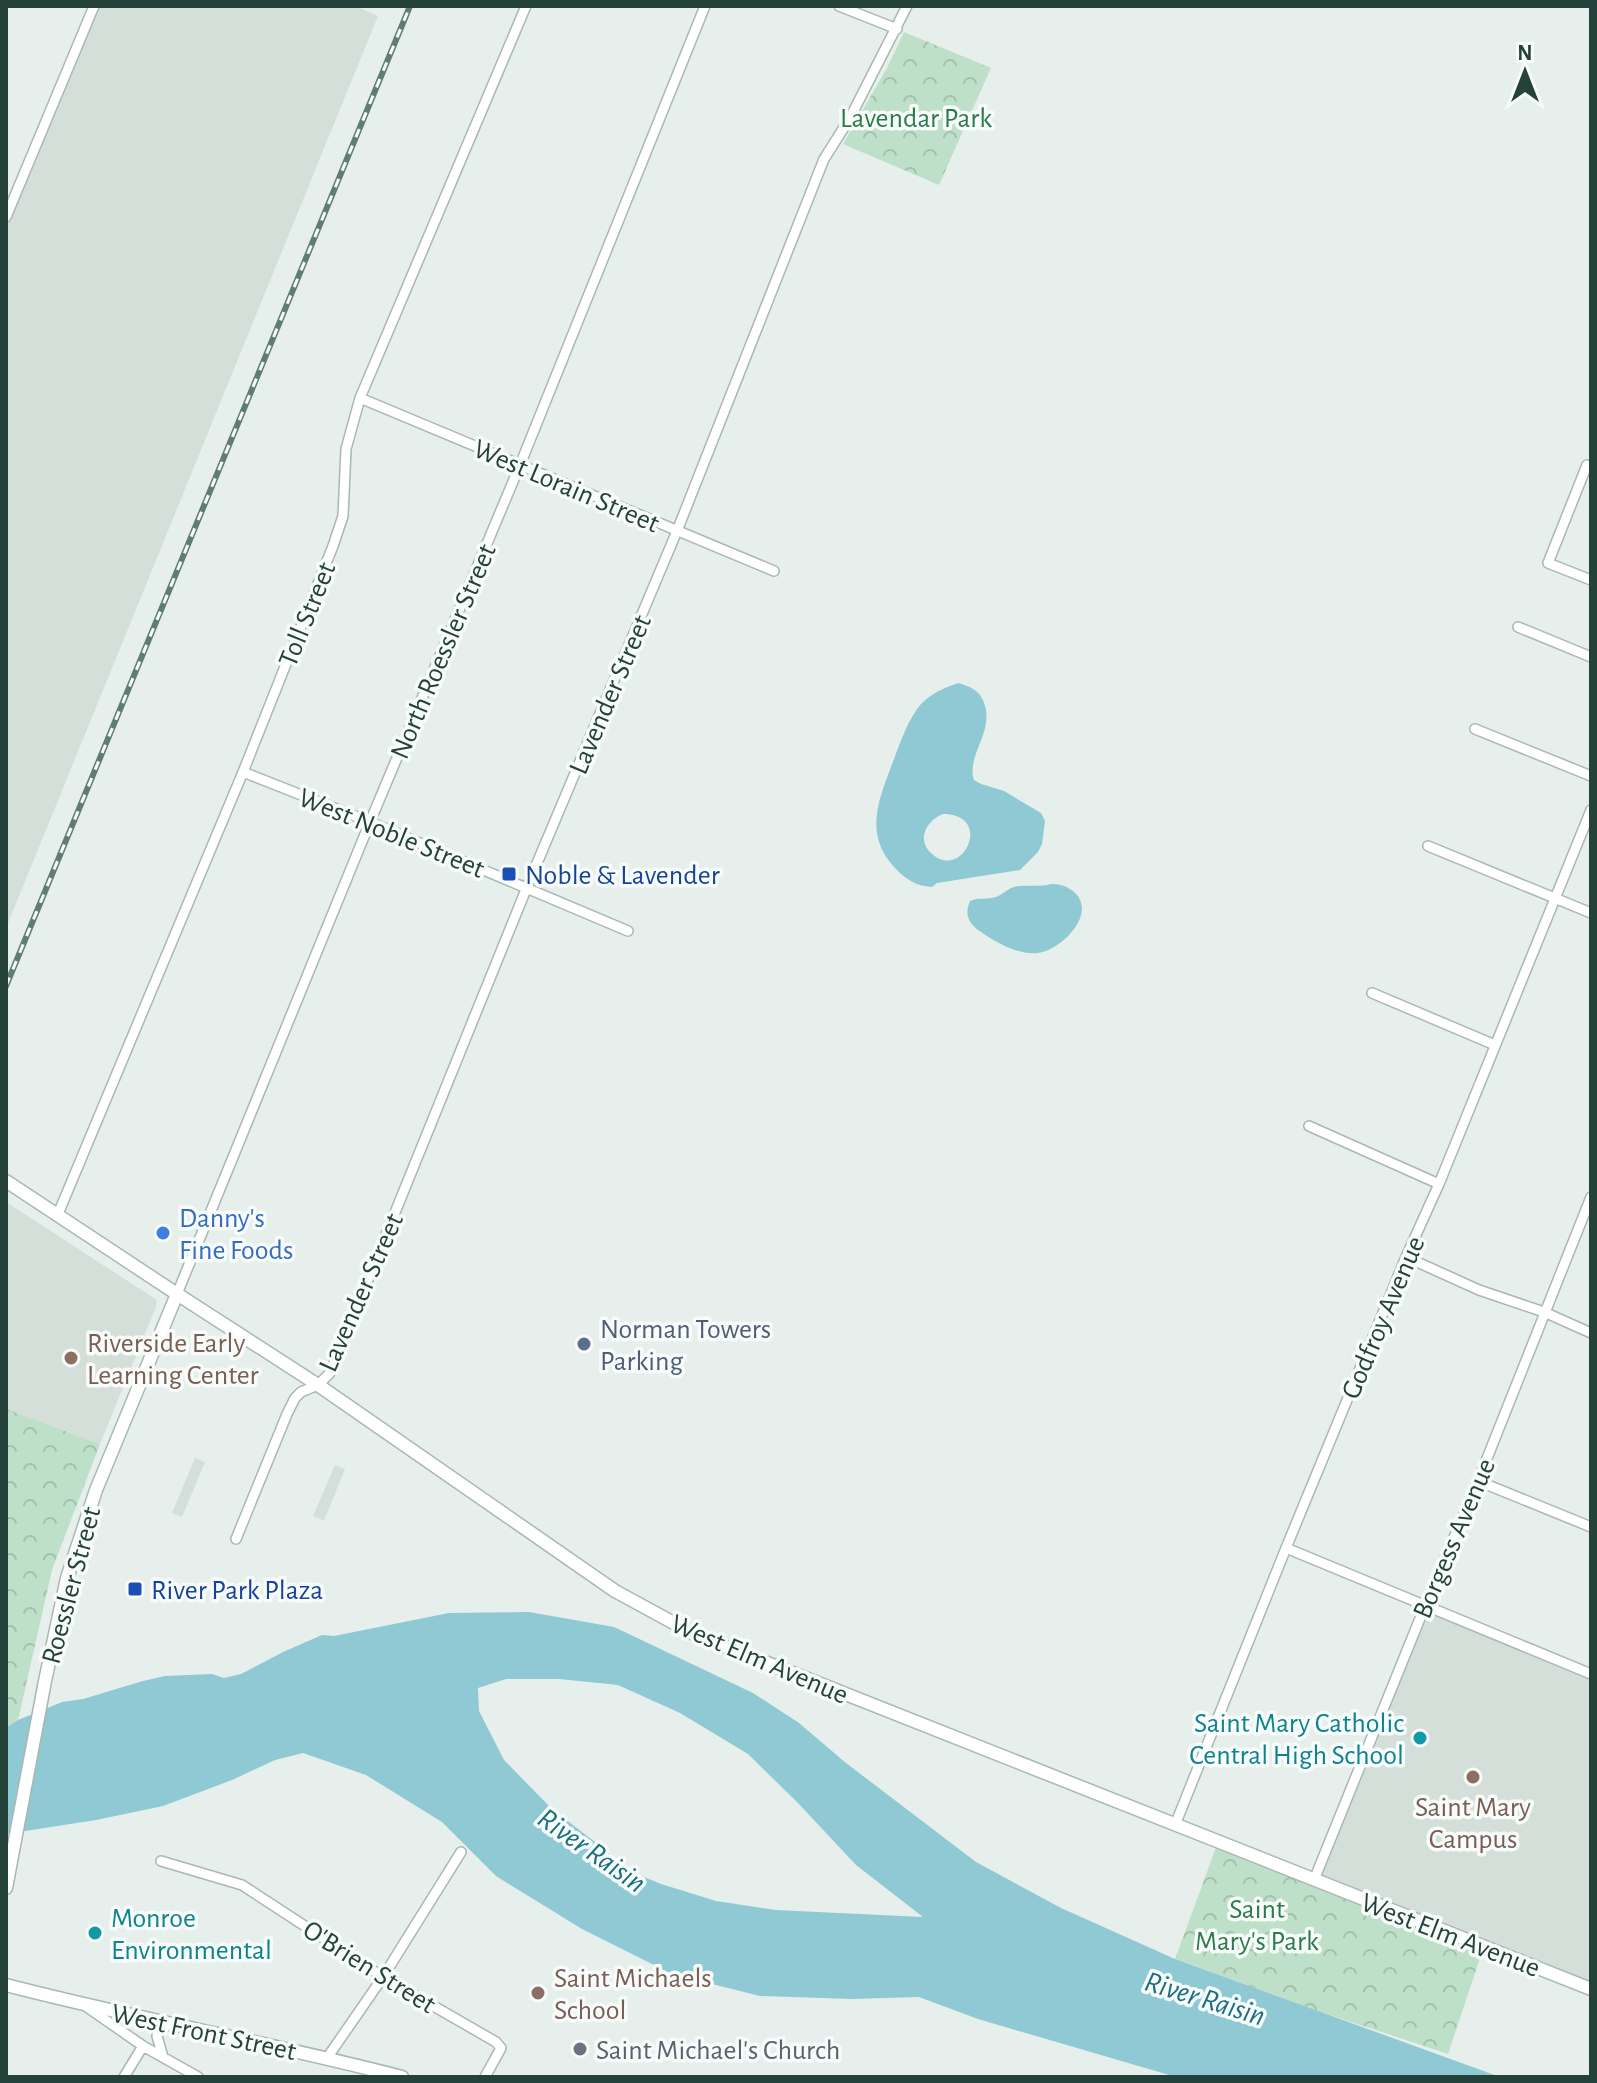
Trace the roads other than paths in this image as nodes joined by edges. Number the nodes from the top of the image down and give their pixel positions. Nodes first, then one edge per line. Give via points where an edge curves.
1 (94, 6) edge
2 (526, 6) edge
3 (705, 6) edge
4 (839, 6) edge
5 (907, 6) edge
6 (897, 29) junction
7 (6, 217) edge
8 (360, 398) junction
9 (520, 465) junction
10 (1587, 465) dead end
11 (677, 531) junction
12 (774, 571) dead end
13 (1591, 580) edge
14 (1518, 627) dead end
15 (1591, 657) edge
16 (1475, 729) dead end
17 (243, 772) junction
18 (1591, 776) edge
19 (1591, 810) edge
20 (370, 822) junction
21 (1428, 846) dead end
22 (527, 887) junction
23 (1555, 898) junction
24 (1591, 913) edge
25 (628, 931) dead end
26 (1372, 993) dead end
27 (1495, 1045) junction
28 (1309, 1126) dead end
29 (6, 1181) edge
30 (1439, 1184) junction
31 (1591, 1197) edge
32 (58, 1214) junction
33 (1406, 1257) junction
34 (177, 1294) junction
35 (1544, 1312) junction
36 (1591, 1333) edge
37 (318, 1385) junction
38 (1478, 1481) junction
39 (1591, 1527) edge
40 (236, 1539) dead end
41 (1286, 1548) junction
42 (1425, 1606) junction
43 (1590, 1671) edge
44 (1175, 1825) junction
45 (461, 1852) dead end
46 (161, 1861) dead end
47 (1314, 1880) junction
48 (6, 1886) edge
49 (383, 1977) junction
50 (6, 1985) edge
51 (1591, 1989) edge
52 (85, 2006) junction
53 (170, 2024) junction
54 (143, 2046) junction
55 (163, 2057) junction
56 (327, 2058) junction
57 (124, 2077) edge
58 (198, 2077) edge
59 (402, 2077) edge
60 (485, 2077) edge

1 - 7 street
2 - 8 street, Toll Street
3 - 9 street, North Roessler Street
4 - 6 street
5 - 6 street, Lavender Street
6 - 11 street, Lavender Street via 824,159
8 - 9 street, West Lorain Street
8 - 17 street, Toll Street via 346,449 343,516
9 - 11 street, West Lorain Street
9 - 20 street, North Roessler Street
10 - 13 street via 1548,563
11 - 12 street, West Lorain Street
11 - 22 street, Lavender Street
14 - 15 street
16 - 18 street
17 - 20 street, West Noble Street
17 - 32 street, Toll Street
19 - 23 street, Godfroy Avenue
20 - 22 street, West Noble Street
20 - 34 street, North Roessler Street
21 - 23 street
22 - 25 street, West Noble Street
22 - 37 street, Lavender Street via 330,1373
23 - 24 street
23 - 27 street, Godfroy Avenue
26 - 27 street
27 - 30 street, Godfroy Avenue
28 - 30 street
29 - 32 street, West Elm Avenue
30 - 33 street, Godfroy Avenue
31 - 35 street, Borgess Avenue
32 - 34 street, West Elm Avenue
33 - 35 street
33 - 41 street, Godfroy Avenue
34 - 37 street, West Elm Avenue
34 - 48 street, Roessler Street via 96,1490 67,1578
35 - 36 street
35 - 38 street, Borgess Avenue
37 - 40 street, Lavender Street via 301,1392 291,1406
37 - 44 street, West Elm Avenue via 615,1591 694,1634
38 - 39 street
38 - 42 street, Borgess Avenue
41 - 42 street
41 - 44 street, Godfroy Avenue
42 - 43 street
42 - 47 street, Borgess Avenue
44 - 47 street, West Elm Avenue
45 - 49 street
46 - 49 street, O'Brien Street via 242,1885
47 - 51 street, West Elm Avenue
49 - 56 street
49 - 60 street, O'Brien Street via 496,2042 501,2048
50 - 52 street, West Front Street
52 - 53 street, West Front Street
52 - 54 street
53 - 55 street via 157,2036
53 - 56 street, West Front Street
54 - 55 street
54 - 57 street
55 - 58 street
56 - 59 street, West Front Street

